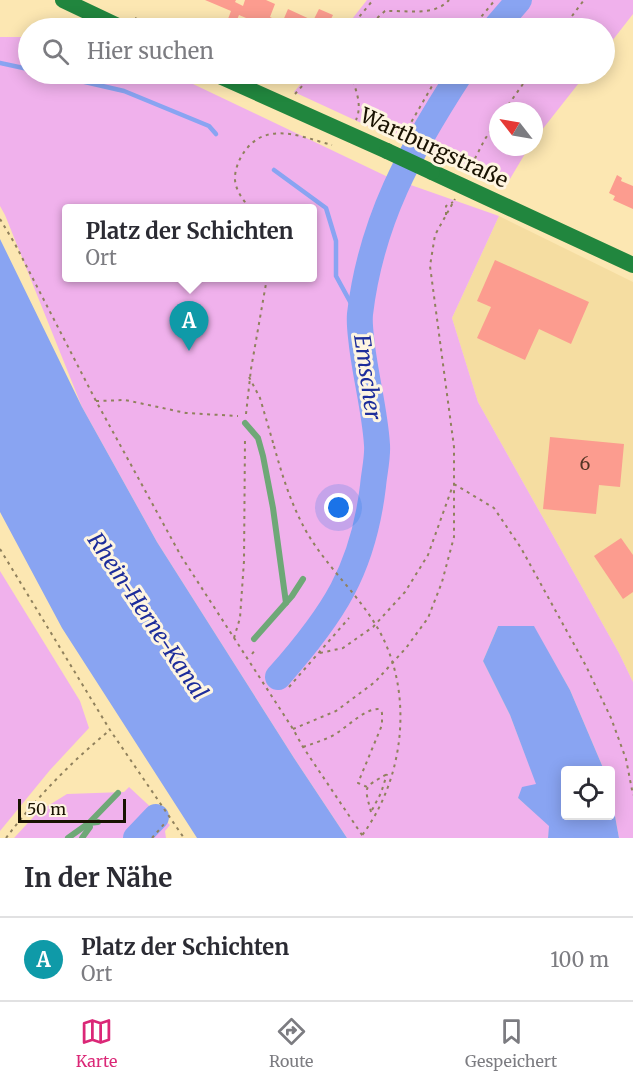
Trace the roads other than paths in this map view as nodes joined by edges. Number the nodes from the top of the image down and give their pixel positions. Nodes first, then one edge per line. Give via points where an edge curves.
1 (63, 0) edge
2 (101, 18) edge
3 (237, 84) edge
4 (633, 265) edge
5 (245, 423) road end
6 (303, 579) dead end
7 (286, 603) junction
8 (254, 639) dead end
9 (118, 793) dead end
10 (98, 822) dead end
11 (89, 823) junction
12 (68, 838) edge
13 (82, 838) edge

1 - 2 main road
3 - 4 main road, Wartburgstraße, bridge
5 - 7 lane via 258,438 263,456
6 - 7 lane
7 - 8 lane
9 - 11 lane
10 - 11 lane
11 - 12 lane
11 - 13 lane

